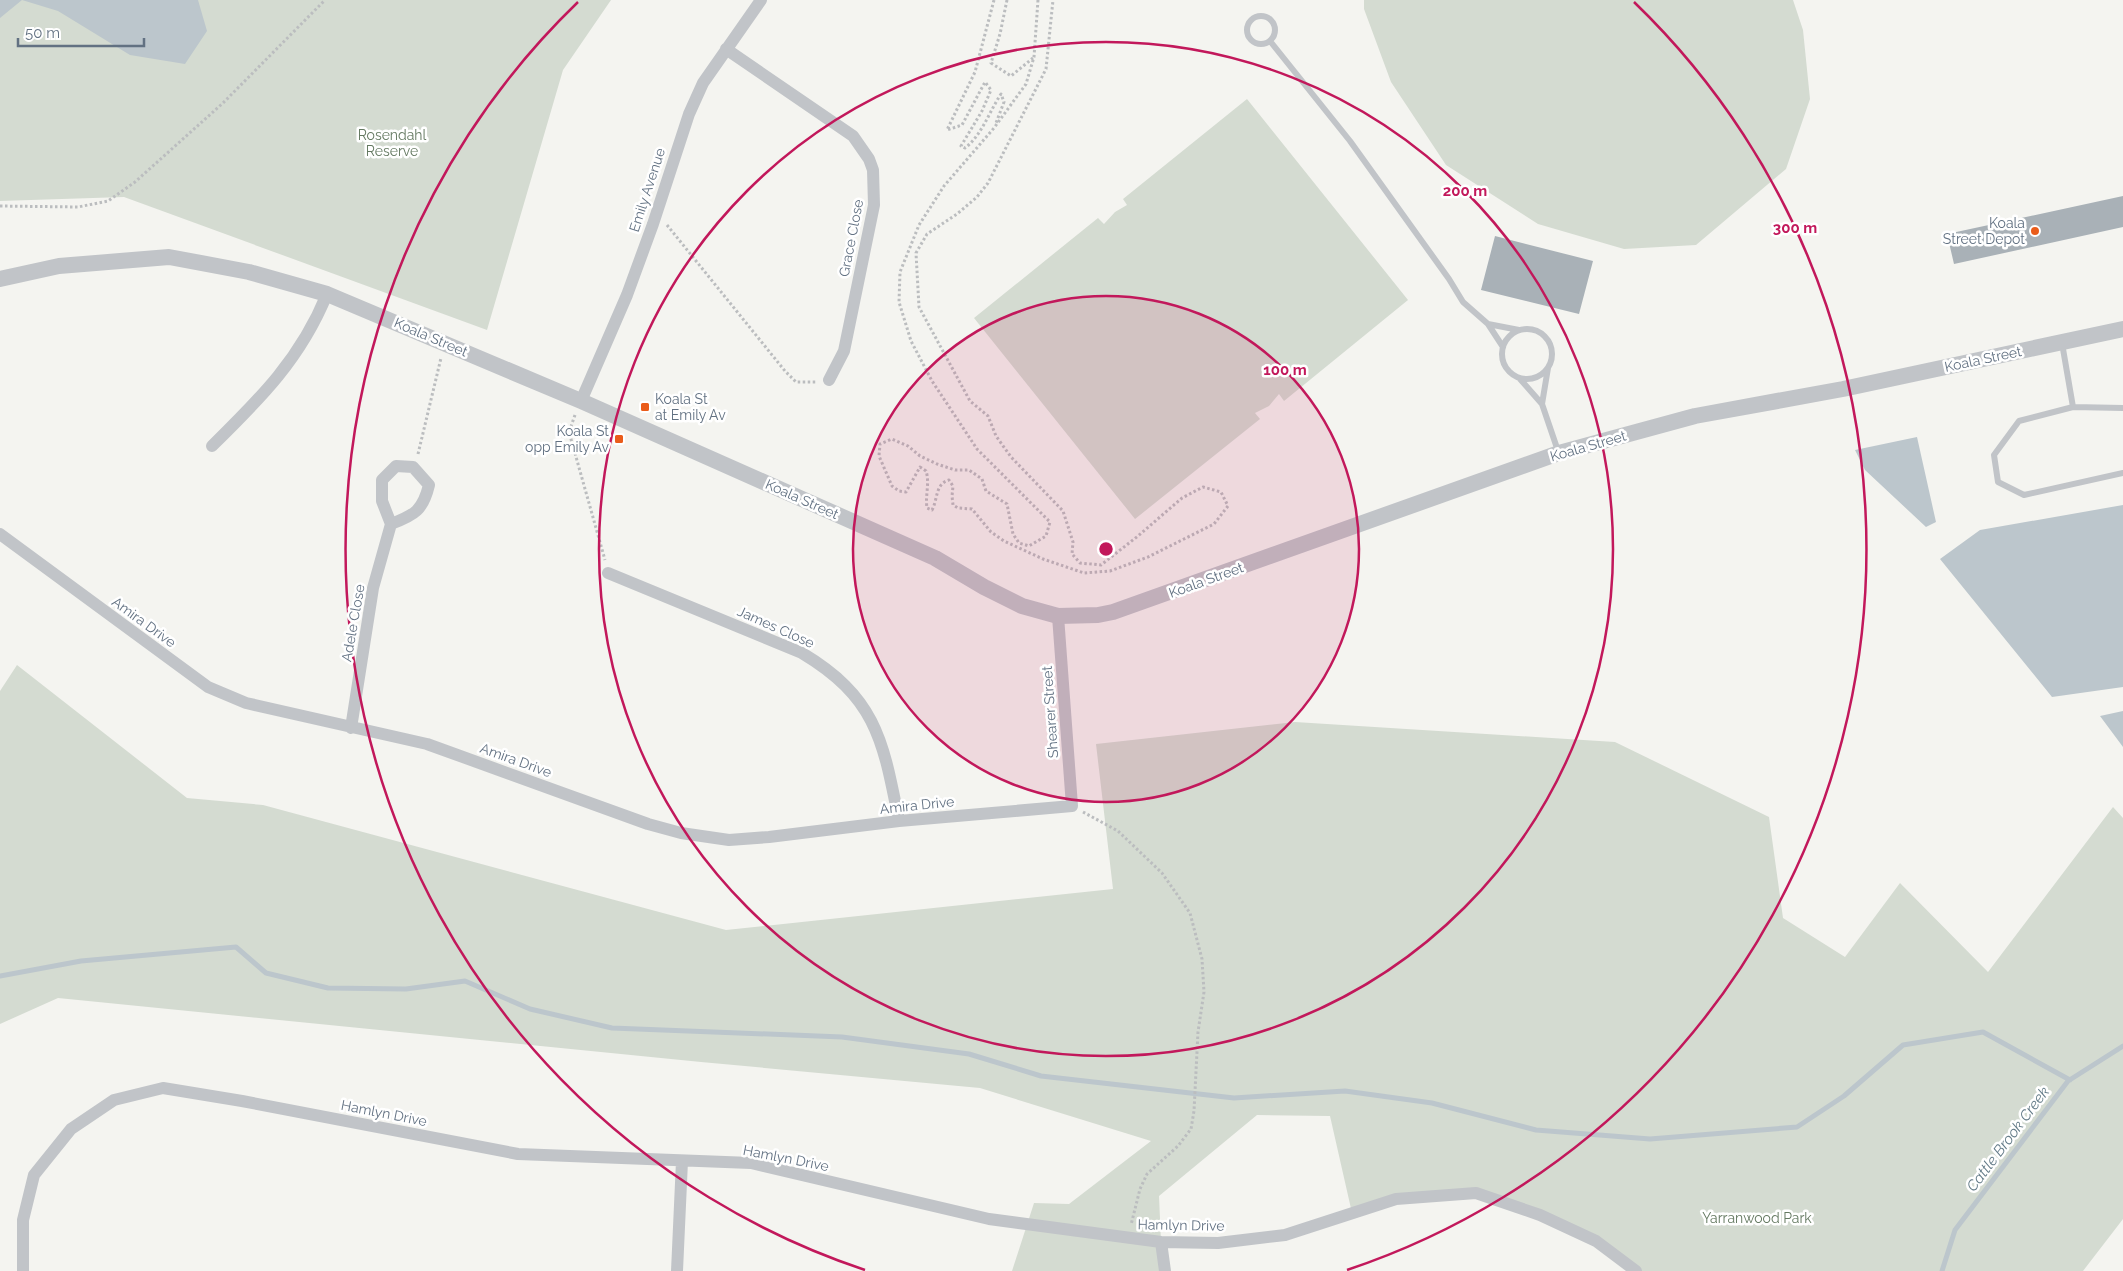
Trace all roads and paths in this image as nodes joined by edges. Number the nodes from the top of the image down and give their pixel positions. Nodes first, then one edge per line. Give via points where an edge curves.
1 (324, 0) edge
2 (761, 0) edge
3 (994, 0) edge
4 (1007, 0) edge
5 (1038, 0) edge
6 (1053, 0) edge
7 (1270, 41) junction
8 (726, 49) junction
9 (1034, 57) junction
10 (994, 128) junction
11 (0, 206) edge
12 (657, 212) junction
13 (0, 279) edge
14 (327, 294) junction
15 (1488, 324) junction
16 (2123, 329) edge
17 (1519, 330) junction
18 (2062, 342) junction
19 (448, 344) junction
20 (1503, 347) junction
21 (1548, 368) junction
22 (1520, 379) junction
23 (829, 380) joint
24 (581, 401) junction
25 (1542, 404) junction
26 (2073, 407) junction
27 (2123, 408) edge
28 (212, 446) dead end
29 (1559, 453) junction
30 (413, 467) junction
31 (2123, 473) edge
32 (391, 524) junction
33 (0, 534) edge
34 (608, 573) joint
35 (1058, 616) junction
36 (351, 728) junction
37 (1072, 806) junction
38 (899, 820) junction
39 (682, 1162) junction
40 (1128, 1239) junction
41 (1161, 1242) junction
42 (23, 1271) edge
43 (677, 1271) edge
44 (1165, 1271) edge
45 (1636, 1271) edge

1 - 11 path via 223,103 135,182 108,201 78,207
2 - 8 street, Emily Avenue
3 - 10 path via 975,72 947,130 962,125 985,82 990,90 982,111 961,146 969,145 1001,94 1004,102
4 - 9 path via 991,63 1011,76
5 - 9 path
6 - 10 path via 1046,69 992,175 977,197 927,234 916,253 919,307 970,401 988,416 996,436 1011,457 1063,511 1073,542 1072,554 1080,563 1101,564 1189,494 1204,488 1221,492 1228,506 1214,524 1110,571 1084,573 1004,541 991,532 972,509 953,505 954,486 949,480 943,482 937,491 932,510 927,508 929,480 926,471 920,467 906,492 899,491 892,486 879,456 880,444 892,440 937,464 955,470 969,470 982,479 986,491 1007,504 1013,534 1019,544 1029,546 1046,536 1050,522 977,449 932,381 911,341 899,302 900,272 919,225 944,186
7 - 7 lane via 1259,45 1249,39 1246,27 1253,18 1265,16 1274,24 1275,35
7 - 15 lane via 1350,141 1463,302
8 - 12 street, Emily Avenue via 703,83 689,114
8 - 23 street, Grace Close via 853,136 873,170 874,205 844,351
9 - 10 path via 1026,84
12 - 23 path via 796,382
12 - 24 street, Emily Avenue
13 - 14 street, Koala Street via 59,266 169,257 249,272
14 - 19 street, Koala Street
14 - 28 street via 302,346 277,379
15 - 17 lane
15 - 20 lane
16 - 18 street, Koala Street
17 - 20 lane via 1507,339
17 - 21 lane via 1534,330 1547,339 1552,354
18 - 26 lane
18 - 29 street, Koala Street via 1843,389 1695,416
19 - 24 street, Koala Street
19 - 30 path via 441,358
20 - 22 lane via 1503,363
21 - 22 lane via 1536,378
21 - 25 lane
22 - 25 lane
24 - 34 path via 569,432
24 - 35 street, Koala Street via 935,558 984,588 1022,606
25 - 29 lane
26 - 27 lane
26 - 31 lane via 2019,421 1994,455 1998,482 2024,495
29 - 35 street, Koala Street via 1114,612
30 - 32 street via 396,466 382,480 382,501
30 - 32 street via 429,484 424,502 409,518
32 - 36 street, Adele Close via 373,588
33 - 36 street, Amira Drive via 208,687 246,703
34 - 38 street, James Close via 802,653 841,680 855,695 878,734
35 - 37 street, Shearer Street
36 - 38 street, Amira Drive via 427,744 648,824 703,837 729,840 769,837
37 - 38 street, Amira Drive
37 - 40 path via 1118,831 1162,873 1190,913 1202,959 1204,992 1191,1129 1178,1146 1147,1174 1140,1189
39 - 40 street, Hamlyn Drive via 751,1163 988,1219
39 - 42 street, Hamlyn Drive via 518,1154 164,1088 114,1100 72,1129 34,1176 23,1220
39 - 43 street
40 - 41 street, Hamlyn Drive
41 - 44 street
41 - 45 street, Hamlyn Drive via 1218,1243 1285,1235 1396,1199 1476,1193 1540,1214 1596,1241

